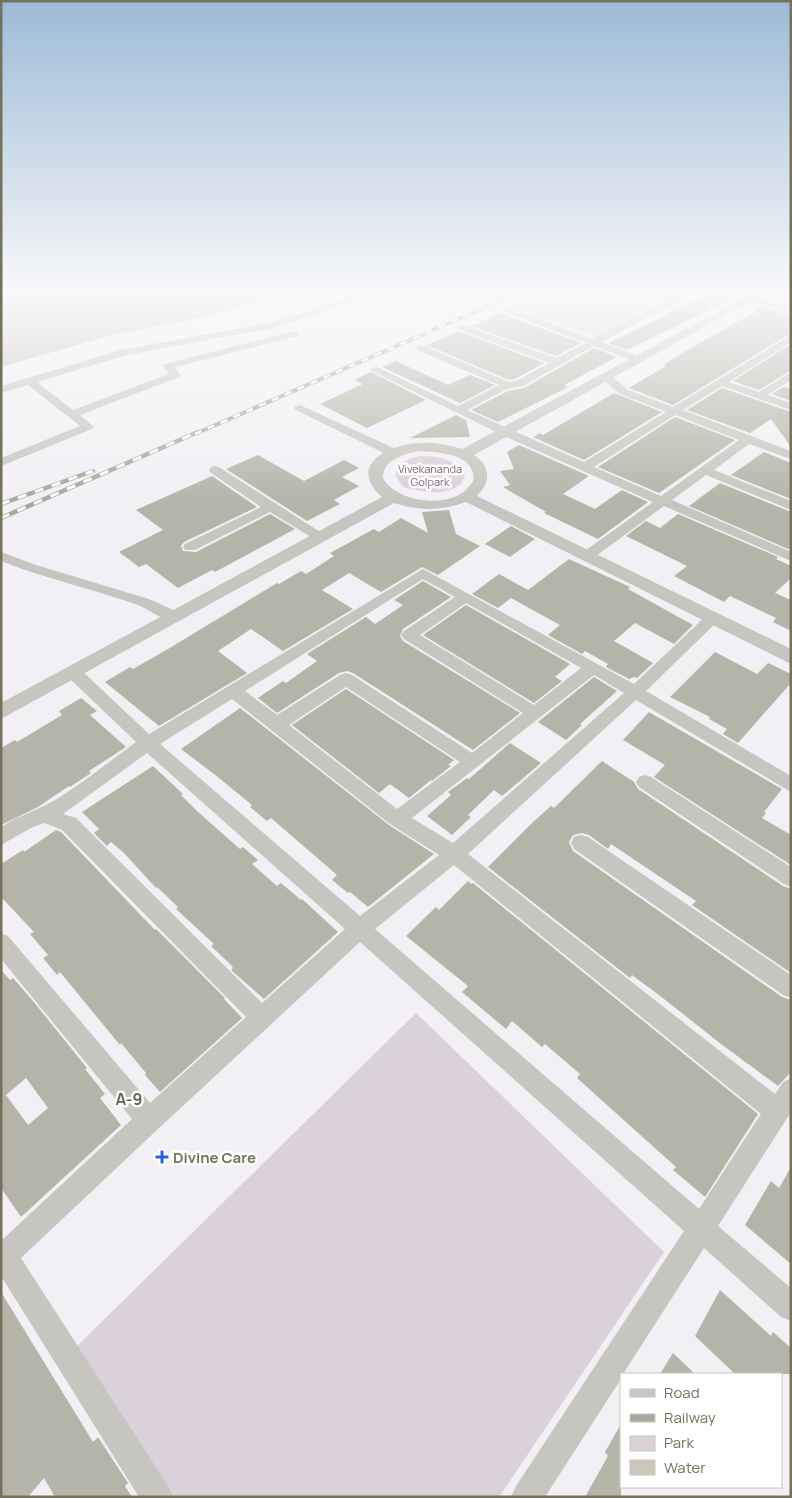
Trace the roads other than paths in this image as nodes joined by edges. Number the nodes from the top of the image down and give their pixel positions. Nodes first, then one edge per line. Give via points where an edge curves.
1 (82, 365) edge
2 (174, 365) edge
3 (461, 365) edge
4 (554, 365) edge
5 (631, 365) edge
6 (748, 365) edge
7 (376, 370) dead end
8 (791, 375) edge
9 (607, 378) junction
10 (29, 381) junction
11 (720, 382) junction
12 (779, 383) junction
13 (504, 386) junction
14 (791, 387) edge
15 (1, 390) edge
16 (760, 396) junction
17 (791, 407) edge
18 (300, 408) dead end
19 (459, 410) junction
20 (674, 411) junction
21 (72, 414) junction
22 (506, 433) junction
23 (748, 439) junction
24 (394, 453) junction
25 (463, 455) junction
26 (791, 455) edge
27 (1, 462) edge
28 (585, 467) junction
29 (215, 470) dead end
30 (704, 470) junction
31 (466, 496) junction
32 (394, 497) junction
33 (661, 500) junction
34 (791, 506) edge
35 (270, 507) junction
36 (321, 537) junction
37 (190, 547) dead end
38 (1, 556) edge
39 (587, 556) junction
40 (791, 557) edge
41 (465, 597) junction
42 (175, 617) junction
43 (713, 618) junction
44 (791, 657) edge
45 (592, 667) junction
46 (66, 677) junction
47 (234, 690) junction
48 (634, 693) junction
49 (1, 696) edge
50 (1, 712) edge
51 (535, 713) junction
52 (278, 724) junction
53 (148, 743) junction
54 (474, 762) junction
55 (645, 782) dead end
56 (791, 786) edge
57 (44, 815) junction
58 (397, 819) junction
59 (1, 837) edge
60 (581, 843) dead end
61 (454, 854) junction
62 (791, 878) edge
63 (360, 929) junction
64 (1, 943) edge
65 (791, 988) edge
66 (262, 1018) junction
67 (784, 1100) edge
68 (148, 1120) junction
69 (701, 1228) junction
70 (2, 1255) edge
71 (791, 1307) edge
72 (157, 1497) edge
73 (527, 1497) edge

1 - 10 street
2 - 21 street via 168,366 175,375
3 - 13 street via 504,383
4 - 13 street via 519,384
5 - 9 street
6 - 11 street
7 - 19 street
8 - 12 street
9 - 20 street via 624,392
9 - 22 street
10 - 15 street
10 - 21 street
11 - 16 street
11 - 20 street
12 - 14 street
12 - 16 street
13 - 19 street
16 - 17 street
18 - 24 street
19 - 22 street
20 - 23 street
20 - 28 street
21 - 27 street via 88,427
22 - 25 street
22 - 28 street
23 - 26 street
23 - 30 street
24 - 25 street via 429,447
24 - 32 street via 381,461 375,477 381,488
25 - 31 street via 476,464 481,475 478,486
28 - 33 street
29 - 35 street
30 - 33 street
30 - 34 street
31 - 32 street via 431,504
31 - 39 street
32 - 36 street
33 - 39 street
33 - 40 street
35 - 36 street
35 - 37 street
36 - 42 street
38 - 42 street via 144,602
39 - 43 street
41 - 45 street
41 - 47 street via 423,573
41 - 51 street via 409,635
42 - 46 street
43 - 44 street
43 - 48 street
45 - 48 street
45 - 51 street
46 - 49 street
46 - 50 street
46 - 53 street
47 - 52 street
47 - 53 street
48 - 56 street
48 - 61 street
51 - 54 street
52 - 54 street via 346,680
52 - 58 street
53 - 57 street
53 - 63 street
54 - 58 street
55 - 62 street
57 - 59 street via 24,822
57 - 66 street via 69,824
58 - 61 street
60 - 65 street
61 - 63 street
61 - 67 street
63 - 66 street
63 - 69 street
64 - 68 street
66 - 68 street
67 - 69 street
68 - 70 street
69 - 71 street
69 - 73 street
70 - 72 street

